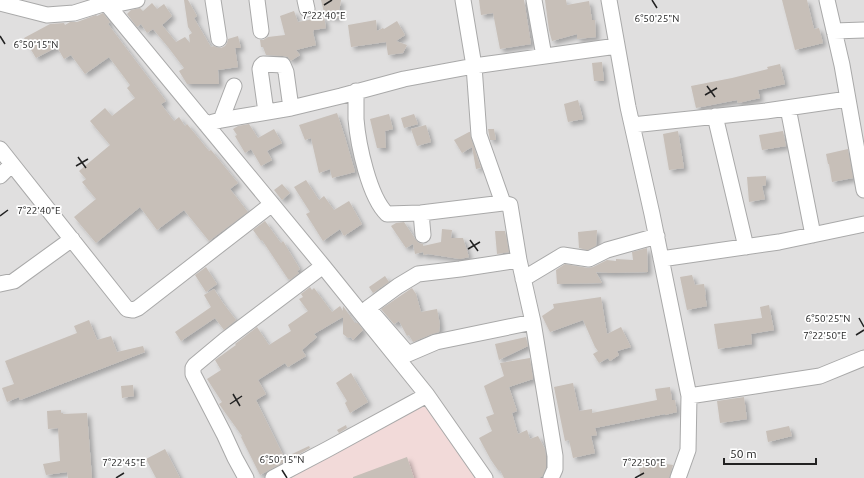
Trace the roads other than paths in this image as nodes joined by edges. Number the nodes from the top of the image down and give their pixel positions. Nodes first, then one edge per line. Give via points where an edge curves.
1 (137, 0) edge
2 (213, 0) edge
3 (257, 0) edge
4 (463, 0) edge
5 (534, 0) edge
6 (609, 0) edge
7 (827, 0) edge
8 (0, 3) edge
9 (105, 3) edge
10 (864, 30) edge
11 (261, 31) dead end
12 (834, 31) junction
13 (219, 39) dead end
14 (617, 46) junction
15 (544, 56) junction
16 (474, 66) junction
17 (234, 86) dead end
18 (356, 91) junction
19 (848, 99) junction
20 (291, 108) junction
21 (788, 108) junction
22 (266, 112) junction
23 (715, 116) junction
24 (221, 120) junction
25 (206, 124) junction
26 (632, 125) junction
27 (0, 149) edge
28 (12, 164) junction
29 (0, 176) edge
30 (864, 190) edge
31 (503, 203) junction
32 (272, 204) junction
33 (421, 213) junction
34 (864, 224) edge
35 (423, 235) dead end
36 (813, 235) junction
37 (657, 236) junction
38 (72, 239) junction
39 (746, 247) junction
40 (661, 259) junction
41 (519, 260) junction
42 (323, 266) junction
43 (523, 279) junction
44 (0, 284) edge
45 (533, 322) junction
46 (864, 358) edge
47 (427, 395) junction
48 (689, 396) junction
49 (246, 478) edge
50 (273, 478) edge
51 (485, 478) edge
52 (551, 478) edge
53 (678, 478) edge

1 - 9 street
2 - 13 street
3 - 11 street
4 - 16 street
5 - 15 street
6 - 14 street
7 - 12 street
8 - 9 street via 47,15 74,13
9 - 25 street
10 - 12 street
12 - 19 street
14 - 15 street
14 - 26 street
15 - 16 street
16 - 18 street
16 - 31 street via 479,135
17 - 24 street
18 - 20 street
18 - 33 street via 356,120 361,149 376,197 387,214
19 - 21 street
19 - 30 street
20 - 22 street
20 - 22 street via 284,65 263,64 260,69
21 - 23 street
21 - 36 street
22 - 24 street
23 - 26 street
23 - 39 street
24 - 25 street
25 - 32 street
26 - 37 street
27 - 28 street
28 - 29 street
28 - 38 street
31 - 33 street
31 - 41 street via 510,205
32 - 38 street via 133,310 128,308
32 - 42 street
33 - 35 street
34 - 36 street
36 - 39 street
37 - 40 street
37 - 43 street via 607,250 589,259 563,255
38 - 44 street via 14,281
39 - 40 street
40 - 48 street
41 - 43 street
41 - 45 street via 418,274 368,308 408,354 436,342
42 - 47 street
42 - 49 street via 224,340 193,368 193,374
43 - 45 street
45 - 52 street via 555,456 555,469
46 - 48 street via 820,376
47 - 50 street
47 - 51 street
48 - 53 street via 688,450

